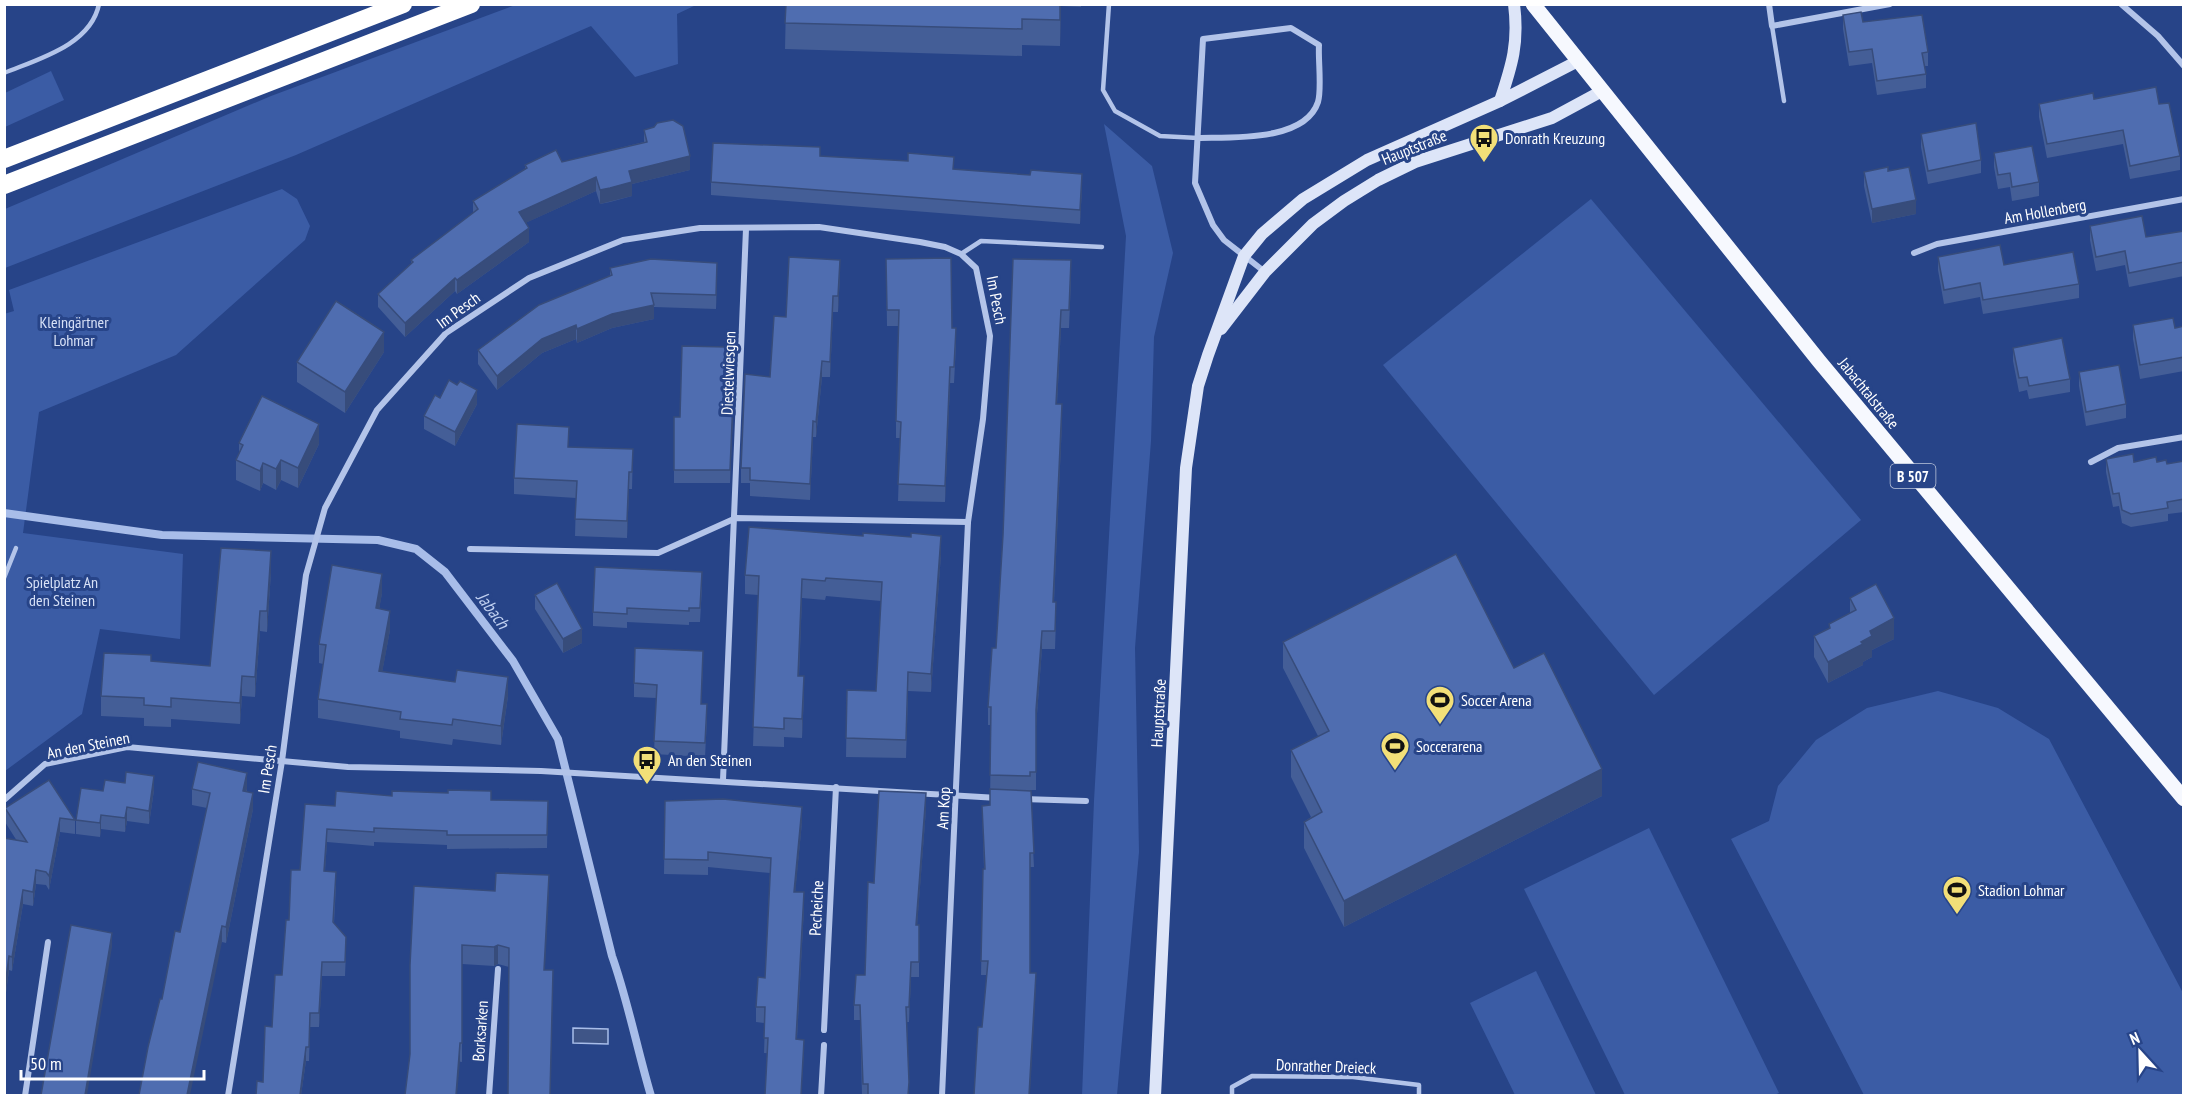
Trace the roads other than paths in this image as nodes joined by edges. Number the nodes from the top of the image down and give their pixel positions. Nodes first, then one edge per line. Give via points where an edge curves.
1 (99, 4) edge
2 (403, 4) edge
3 (471, 4) edge
4 (1109, 4) edge
5 (1514, 4) edge
6 (1533, 4) edge
7 (1769, 4) edge
8 (1890, 4) edge
9 (2121, 4) edge
10 (1772, 26) junction
11 (1578, 62) junction
12 (2184, 66) edge
13 (4, 73) edge
14 (1602, 91) junction
15 (1500, 101) junction
16 (1784, 101) dead end
17 (1198, 138) junction
18 (4, 159) edge
19 (4, 185) edge
20 (2184, 199) edge
21 (746, 229) junction
22 (1102, 247) dead end
23 (961, 254) junction
24 (1914, 254) dead end
25 (1244, 256) junction
26 (1265, 272) junction
27 (1215, 336) junction
28 (2184, 437) edge
29 (2091, 462) dead end
30 (736, 518) junction
31 (968, 522) junction
32 (16, 549) dead end
33 (470, 549) dead end
34 (4, 578) edge
35 (282, 761) junction
36 (723, 780) junction
37 (836, 787) junction
38 (957, 796) junction
39 (1004, 798) edge
40 (1016, 799) edge
41 (2184, 799) edge
42 (4, 800) edge
43 (1086, 801) dead end
44 (48, 942) dead end
45 (498, 969) dead end
46 (824, 1030) dead end
47 (824, 1045) dead end
48 (25, 1095) edge
49 (228, 1095) edge
50 (489, 1095) edge
51 (821, 1095) edge
52 (942, 1095) edge
53 (1155, 1095) edge
54 (1232, 1095) edge
55 (1419, 1095) edge

1 - 13 lane via 97,15 80,36 54,53
2 - 18 highway
3 - 19 highway
4 - 17 lane via 1103,90 1115,111 1160,136
5 - 15 main road via 1515,57
6 - 11 main road, Jabachtalstraße
7 - 10 street
8 - 10 street
9 - 12 street via 2158,36
10 - 16 lane
11 - 14 main road, Jabachtalstraße / B 507
11 - 15 main road, Hauptstraße
14 - 26 main road, Hauptstraße via 1552,118 1415,162 1378,180 1313,224
14 - 41 main road, Jabachtalstraße / B 507 via 1856,405
15 - 25 main road, Hauptstraße via 1407,141 1331,180 1279,218
17 - 17 street via 1264,136 1302,123 1318,102 1319,45 1291,28 1203,39
17 - 25 street via 1195,183 1213,225
20 - 24 street, Am Hollenberg via 1937,244
21 - 23 street, Im Pesch via 819,227 920,242
21 - 30 street, Diestelwiesgen
21 - 35 street, Im Pesch via 700,228 623,240 529,278 446,333 377,410 325,508 306,575
22 - 23 lane via 981,241
23 - 31 street, Im Pesch via 976,268 990,336
25 - 26 street
25 - 27 main road, Hauptstraße
26 - 27 main road, Hauptstraße
27 - 53 main road, Hauptstraße via 1198,386 1186,468
28 - 29 street via 2118,448
30 - 31 street
30 - 33 street via 658,553
30 - 36 street, Diestelwiesgen
31 - 38 street, Am Kop
32 - 34 lane
35 - 36 street, An den Steinen
35 - 42 street, An den Steinen via 127,747 45,764
35 - 49 street, Im Pesch
36 - 37 street, An den Steinen
37 - 38 street, An den Steinen
37 - 46 street, Pecheiche
38 - 39 street, An den Steinen
38 - 52 street, Am Kop
40 - 43 street
44 - 48 street
45 - 50 street, Borksarken
47 - 51 street
54 - 55 lane, Donrather Dreieck via 1232,1087 1252,1076 1353,1077 1419,1085

